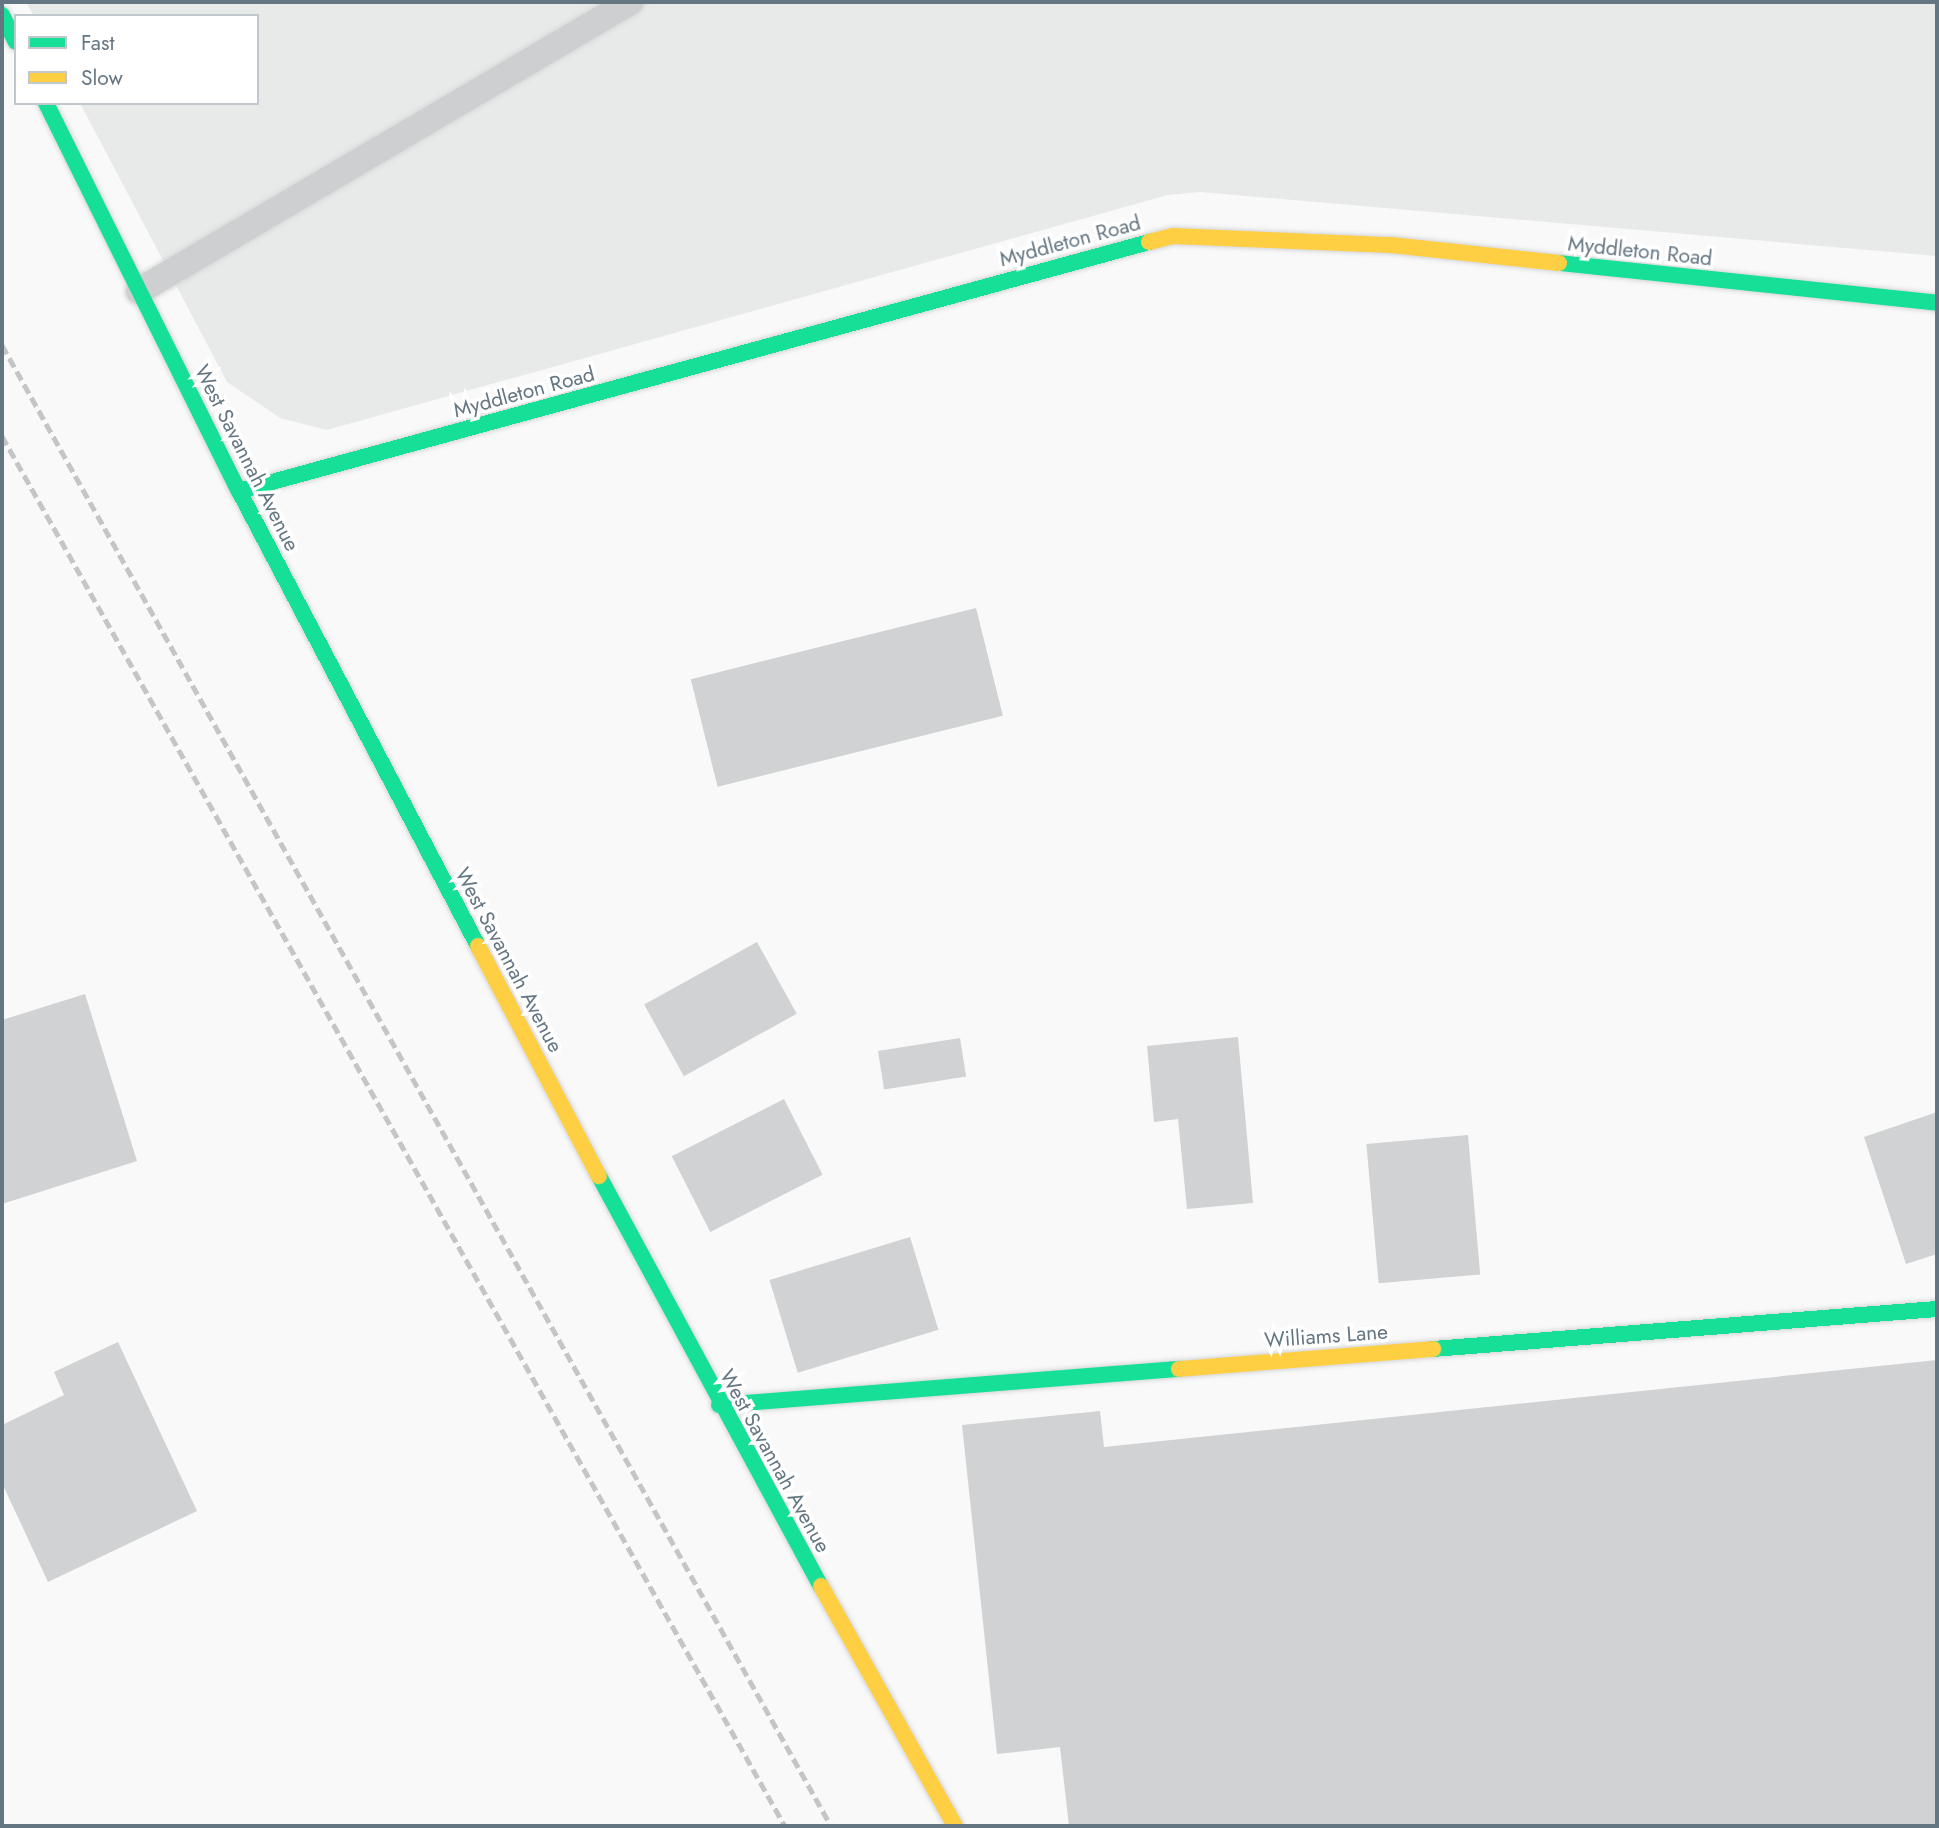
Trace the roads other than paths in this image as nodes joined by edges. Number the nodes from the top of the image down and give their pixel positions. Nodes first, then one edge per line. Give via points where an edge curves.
1 (630, 2) edge
2 (2, 15) edge
3 (14, 39) edge
4 (47, 105) edge
5 (139, 291) junction
6 (1937, 303) edge
7 (239, 491) junction
8 (1937, 1310) edge
9 (719, 1405) junction
10 (956, 1826) edge

1 - 5 lane
2 - 3 street
4 - 5 street, West Savannah Avenue
5 - 7 street, West Savannah Avenue
6 - 7 street, Myddleton Road via 1391,245 1172,236
7 - 9 street, West Savannah Avenue
8 - 9 street, Williams Lane
9 - 10 street, West Savannah Avenue

